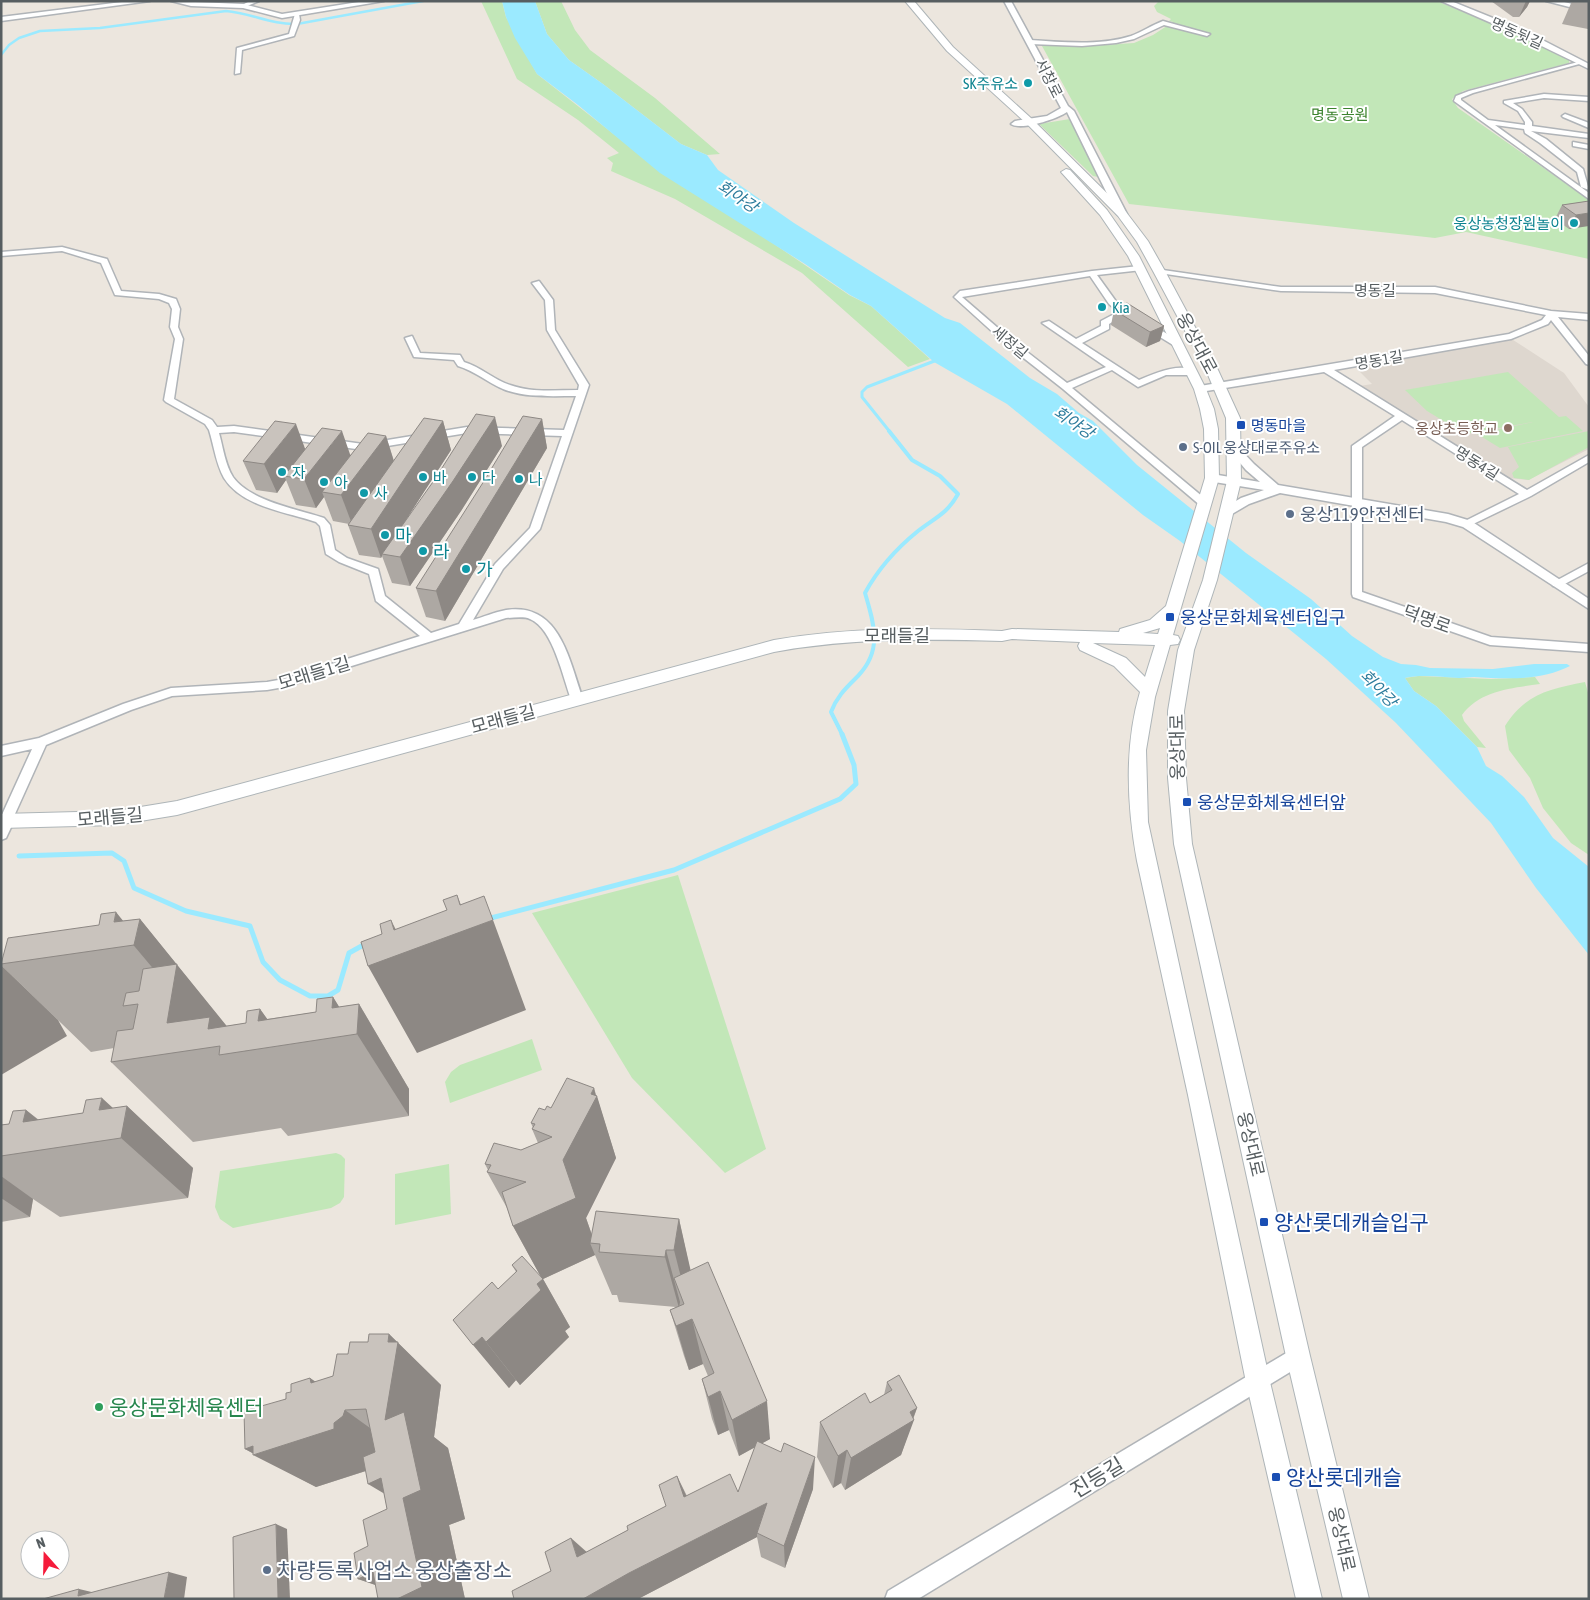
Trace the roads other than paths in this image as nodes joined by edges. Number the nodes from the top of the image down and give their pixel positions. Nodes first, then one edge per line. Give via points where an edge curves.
1 (147, 1) edge
2 (174, 1) edge
3 (256, 1) edge
4 (381, 1) edge
5 (909, 1) edge
6 (1007, 1) edge
7 (1444, 1) edge
8 (1549, 1) edge
9 (352, 4) edge
10 (243, 6) junction
11 (1589, 10) edge
12 (297, 18) junction
13 (1, 19) edge
14 (1207, 34) dead end
15 (1030, 42) junction
16 (1580, 63) junction
17 (1589, 67) edge
18 (237, 72) dead end
19 (1589, 99) edge
20 (1065, 108) junction
21 (1565, 116) dead end
22 (1018, 119) junction
23 (1483, 121) junction
24 (1589, 126) edge
25 (1528, 127) junction
26 (1589, 136) edge
27 (1576, 144) dead end
28 (1589, 147) edge
29 (1583, 188) edge
30 (1589, 197) edge
31 (1122, 214) junction
32 (1, 254) edge
33 (1139, 268) junction
34 (1159, 271) junction
35 (1092, 273) junction
36 (536, 283) dead end
37 (1124, 312) junction
38 (1551, 314) junction
39 (1589, 317) edge
40 (1046, 323) dead end
41 (409, 338) dead end
42 (1076, 343) junction
43 (1176, 343) junction
44 (1589, 362) edge
45 (1112, 367) junction
46 (1326, 369) junction
47 (1190, 372) junction
48 (1066, 386) junction
49 (1220, 386) junction
50 (1200, 389) junction
51 (581, 393) junction
52 (1402, 416) junction
53 (214, 430) junction
54 (566, 433) junction
55 (1235, 450) junction
56 (1589, 458) edge
57 (1212, 478) junction
58 (1234, 481) junction
59 (1277, 490) junction
60 (1526, 494) junction
61 (1357, 501) junction
62 (1205, 504) junction
63 (1228, 511) junction
64 (1467, 524) junction
65 (1589, 566) edge
66 (1557, 583) junction
67 (1589, 605) edge
68 (1171, 610) junction
69 (463, 627) junction
70 (429, 637) junction
71 (1087, 641) junction
72 (1161, 645) junction
73 (1188, 646) junction
74 (1589, 648) edge
75 (1149, 690) junction
76 (577, 699) junction
77 (41, 742) junction
78 (1, 752) edge
79 (3, 826) edge
80 (1298, 1356) junction
81 (1258, 1382) junction
82 (896, 1599) edge
83 (1308, 1599) edge
84 (1356, 1599) edge

1 - 13 street
2 - 10 street
3 - 10 street
4 - 9 street
5 - 22 main road, 웅상대로
6 - 15 street, 서창로
7 - 16 street, 명동뒷길 via 1522,33
8 - 11 street
9 - 12 street
10 - 12 street via 275,16
12 - 18 street via 292,35 239,49
14 - 15 street via 1163,23 1146,34 1116,42
15 - 20 street, 서창로
16 - 17 street, 명동뒷길
16 - 23 street via 1458,97 1461,106
19 - 25 street via 1544,96 1506,102 1520,110 1529,122
20 - 22 street, 서창로 via 1062,114 1054,117
20 - 31 street via 1070,111
21 - 24 street
22 - 31 main road, 웅상대로 via 1103,192
22 - 33 main road, 웅상대로 via 1105,215
23 - 25 street
23 - 29 street
25 - 26 street
25 - 29 street via 1527,132 1580,171
27 - 28 street
29 - 30 street
31 - 34 main road, 웅상대로
32 - 53 street via 62,249 104,261 118,293 173,301 176,309 174,327 179,339 169,400 209,422
33 - 35 street, 세정길
33 - 43 main road, 웅상대로
34 - 38 street, 명동길 via 1281,289 1434,290
34 - 49 main road, 웅상대로
35 - 37 street via 1112,302
35 - 48 street, 세정길 via 958,296 1010,343
36 - 51 street via 550,300 551,330 584,385
37 - 42 street via 1104,322 1106,327
37 - 43 street
38 - 39 street, 명동길
38 - 44 street
38 - 46 street, 명동1길 via 1545,322 1511,336
40 - 42 street
41 - 51 street via 417,354 456,358 461,364 506,387 531,393
42 - 45 street
43 - 47 main road, 웅상대로
45 - 47 street via 1138,384 1165,372
45 - 48 street
46 - 49 street, 명동1길
46 - 52 street, 명동4길
47 - 50 main road, 웅상대로
48 - 62 street, 세정길
49 - 50 street, 명동1길
49 - 55 main road, 웅상대로 via 1233,418
50 - 57 main road, 웅상대로 via 1211,429
51 - 54 street
52 - 60 street, 명동4길
52 - 61 street, 덕명로 via 1358,446
53 - 54 street via 234,429 363,447 467,430
53 - 70 street via 230,478 246,495 320,520 325,525 330,552 374,572 380,598
54 - 69 street via 536,528 498,567
55 - 58 main road, 웅상대로
55 - 59 street
56 - 60 street, 명동4길
57 - 58 street
57 - 62 main road, 웅상대로
58 - 59 street
58 - 63 main road, 웅상대로
59 - 61 street
59 - 63 street
60 - 64 street, 명동4길
61 - 64 street
61 - 74 street, 덕명로 via 1357,594 1490,641
62 - 68 main road, 웅상대로
63 - 73 main road, 웅상대로
64 - 66 street
65 - 66 street
66 - 67 street
68 - 71 main road via 1163,619 1144,629
68 - 72 main road, 웅상대로
69 - 70 street, 모래들1길
69 - 76 street, 모래들1길 via 506,614 523,613 536,617 545,623 552,635
70 - 77 street, 모래들1길 via 284,683 170,692
71 - 72 main road, 모래들길
71 - 75 main road via 1120,662
71 - 76 main road, 모래들길 via 1008,641 1002,636 829,636 774,646
72 - 73 main road, 모래들길
72 - 75 main road, 웅상대로
73 - 80 main road, 웅상대로 via 1176,711 1177,778 1183,844
75 - 81 main road, 웅상대로 via 1138,750 1139,822
76 - 79 main road, 모래들길 via 147,814
77 - 78 street, 모래들1길
77 - 79 street
80 - 81 street, 진등길
80 - 84 main road, 웅상대로
81 - 82 street, 진등길
81 - 83 main road, 웅상대로

